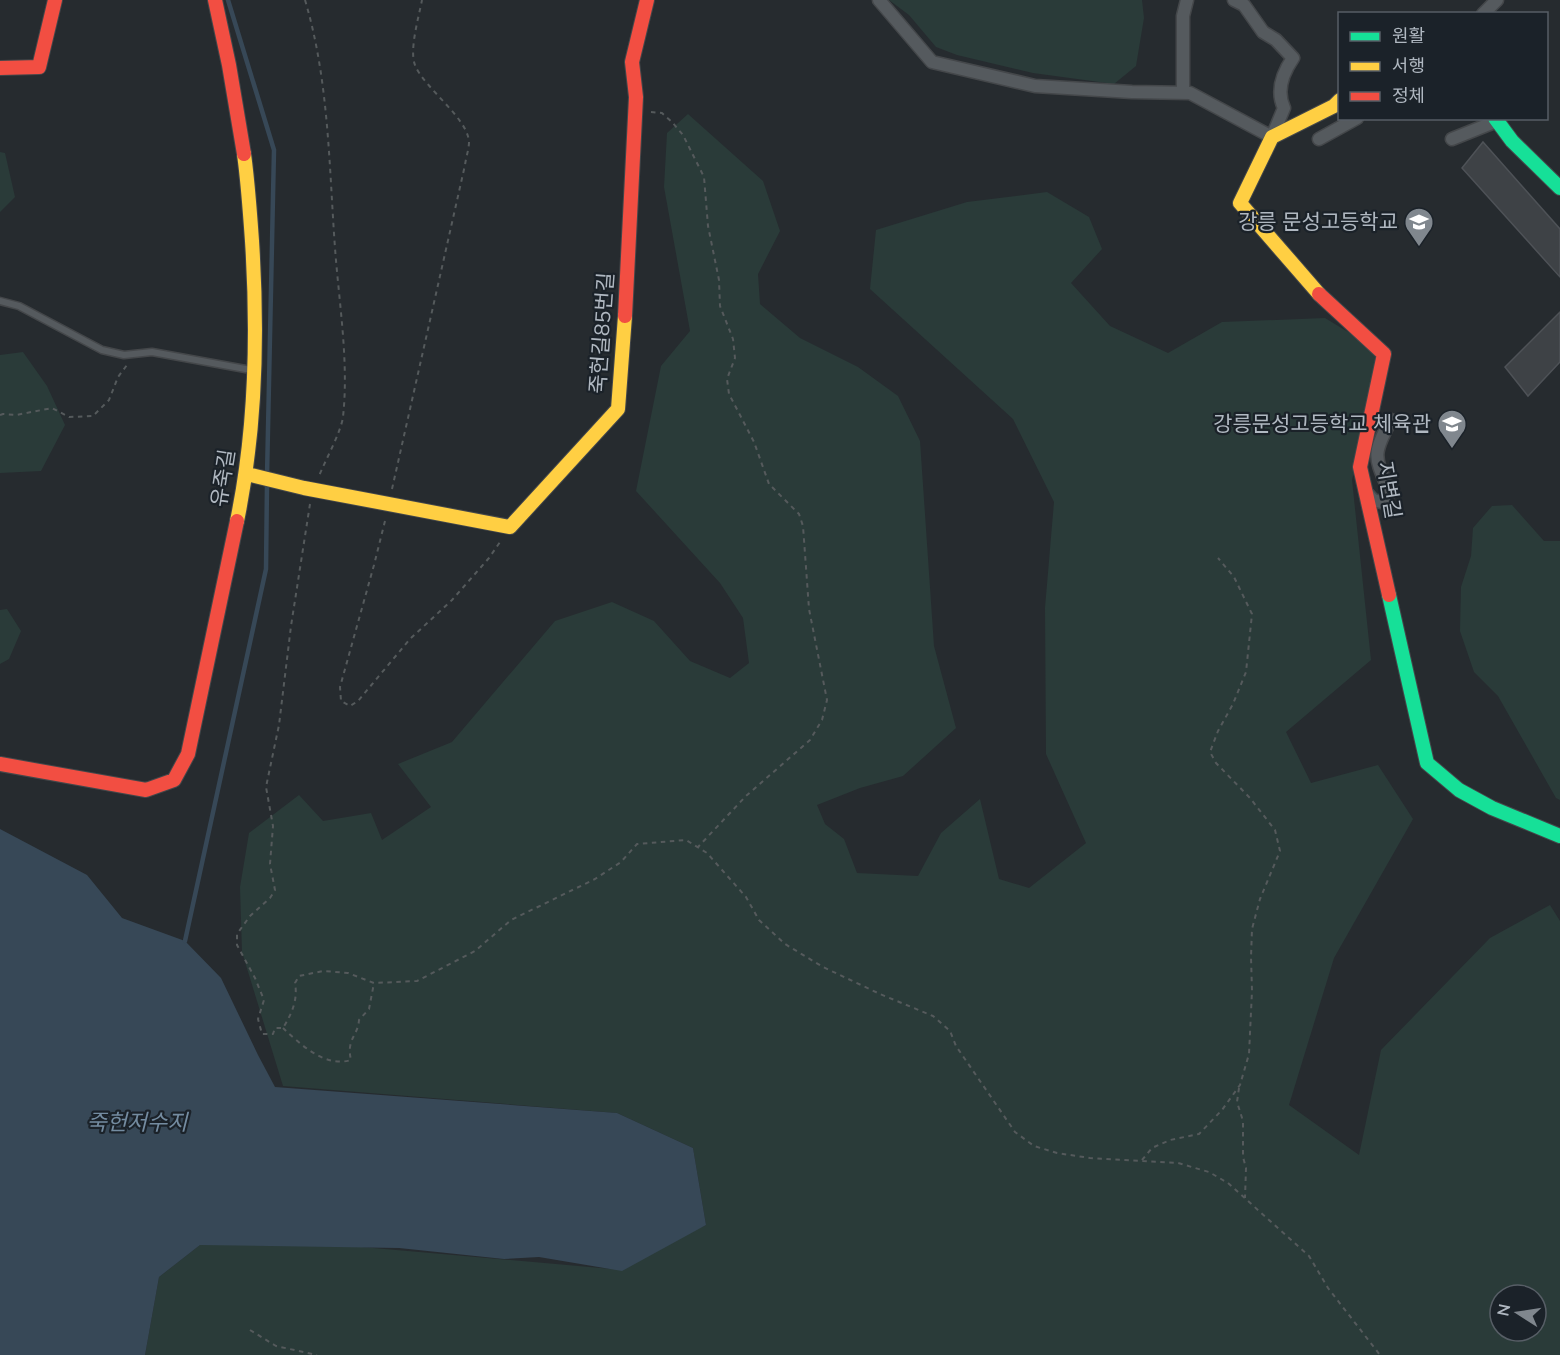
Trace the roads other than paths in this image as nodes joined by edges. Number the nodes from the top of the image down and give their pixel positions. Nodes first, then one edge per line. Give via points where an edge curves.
1 (55, 0) edge
2 (215, 0) edge
3 (646, 0) edge
4 (879, 0) edge
5 (1187, 0) edge
6 (1234, 0) edge
7 (1497, 0) edge
8 (1485, 12) edge
9 (0, 68) edge
10 (1183, 93) junction
11 (1338, 102) edge
12 (1353, 120) edge
13 (1496, 120) edge
14 (1272, 136) junction
15 (1319, 139) dead end
16 (1452, 139) dead end
17 (1560, 188) edge
18 (0, 301) edge
19 (254, 370) junction
20 (1391, 420) dead end
21 (248, 474) junction
22 (1366, 492) junction
23 (0, 764) edge
24 (1560, 836) edge

1 - 9 street via 39,68
2 - 19 street, 유죽길 via 247,175 255,291
3 - 21 street, 죽헌길85번길 via 632,62 636,89 618,409 510,527
4 - 10 street via 932,62 1035,86
5 - 10 street via 1183,16
6 - 14 street via 1244,5 1263,32 1293,58 1281,83 1279,97 1284,108
7 - 8 street
10 - 14 street via 1190,93
11 - 14 street
12 - 15 street
13 - 16 street
13 - 17 street
14 - 22 street, 지변길 via 1240,203 1316,292 1384,354 1360,467
18 - 19 lane via 19,306 102,350 124,355 152,352
19 - 21 street, 유죽길
20 - 22 street via 1380,440 1376,460 1390,493 1381,502
21 - 23 street, 유죽길 via 188,754 174,780 146,790
22 - 24 street, 지변길 via 1427,763 1459,790

